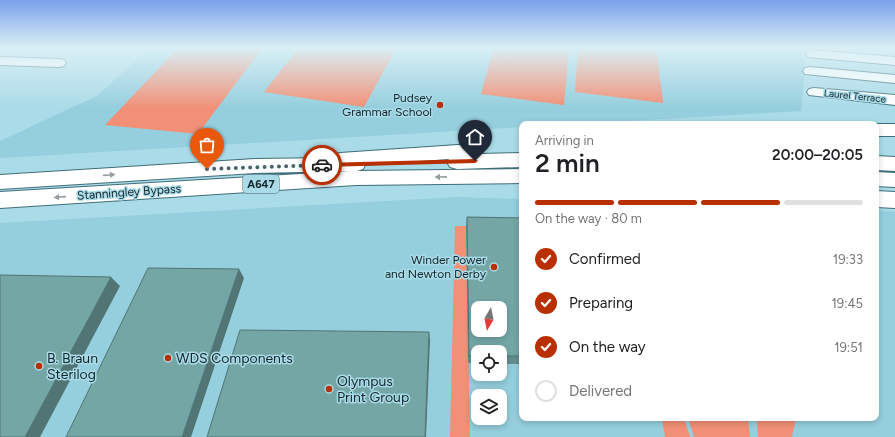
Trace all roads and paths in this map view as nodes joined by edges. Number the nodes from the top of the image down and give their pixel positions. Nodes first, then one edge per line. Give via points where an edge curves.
1 (810, 71) dead end
2 (895, 79) edge
3 (814, 92) dead end
4 (895, 100) edge
5 (879, 130) edge
6 (895, 130) edge
7 (519, 148) edge
8 (519, 160) edge
9 (879, 163) edge
10 (895, 164) edge
11 (255, 166) junction
12 (519, 176) edge
13 (879, 179) edge
14 (895, 180) edge
15 (0, 182) edge
16 (879, 199) edge
17 (0, 200) edge
18 (895, 200) edge

1 - 2 street
3 - 4 street, Laurel Terrace
5 - 6 highway
7 - 11 highway
8 - 11 highway, Stanningley Bypass / A647
9 - 10 highway
15 -> 11 highway, Stanningley Bypass / A647
12 -> 17 highway, Stanningley Bypass / A647 via 356,178
13 - 14 highway
16 - 18 highway

